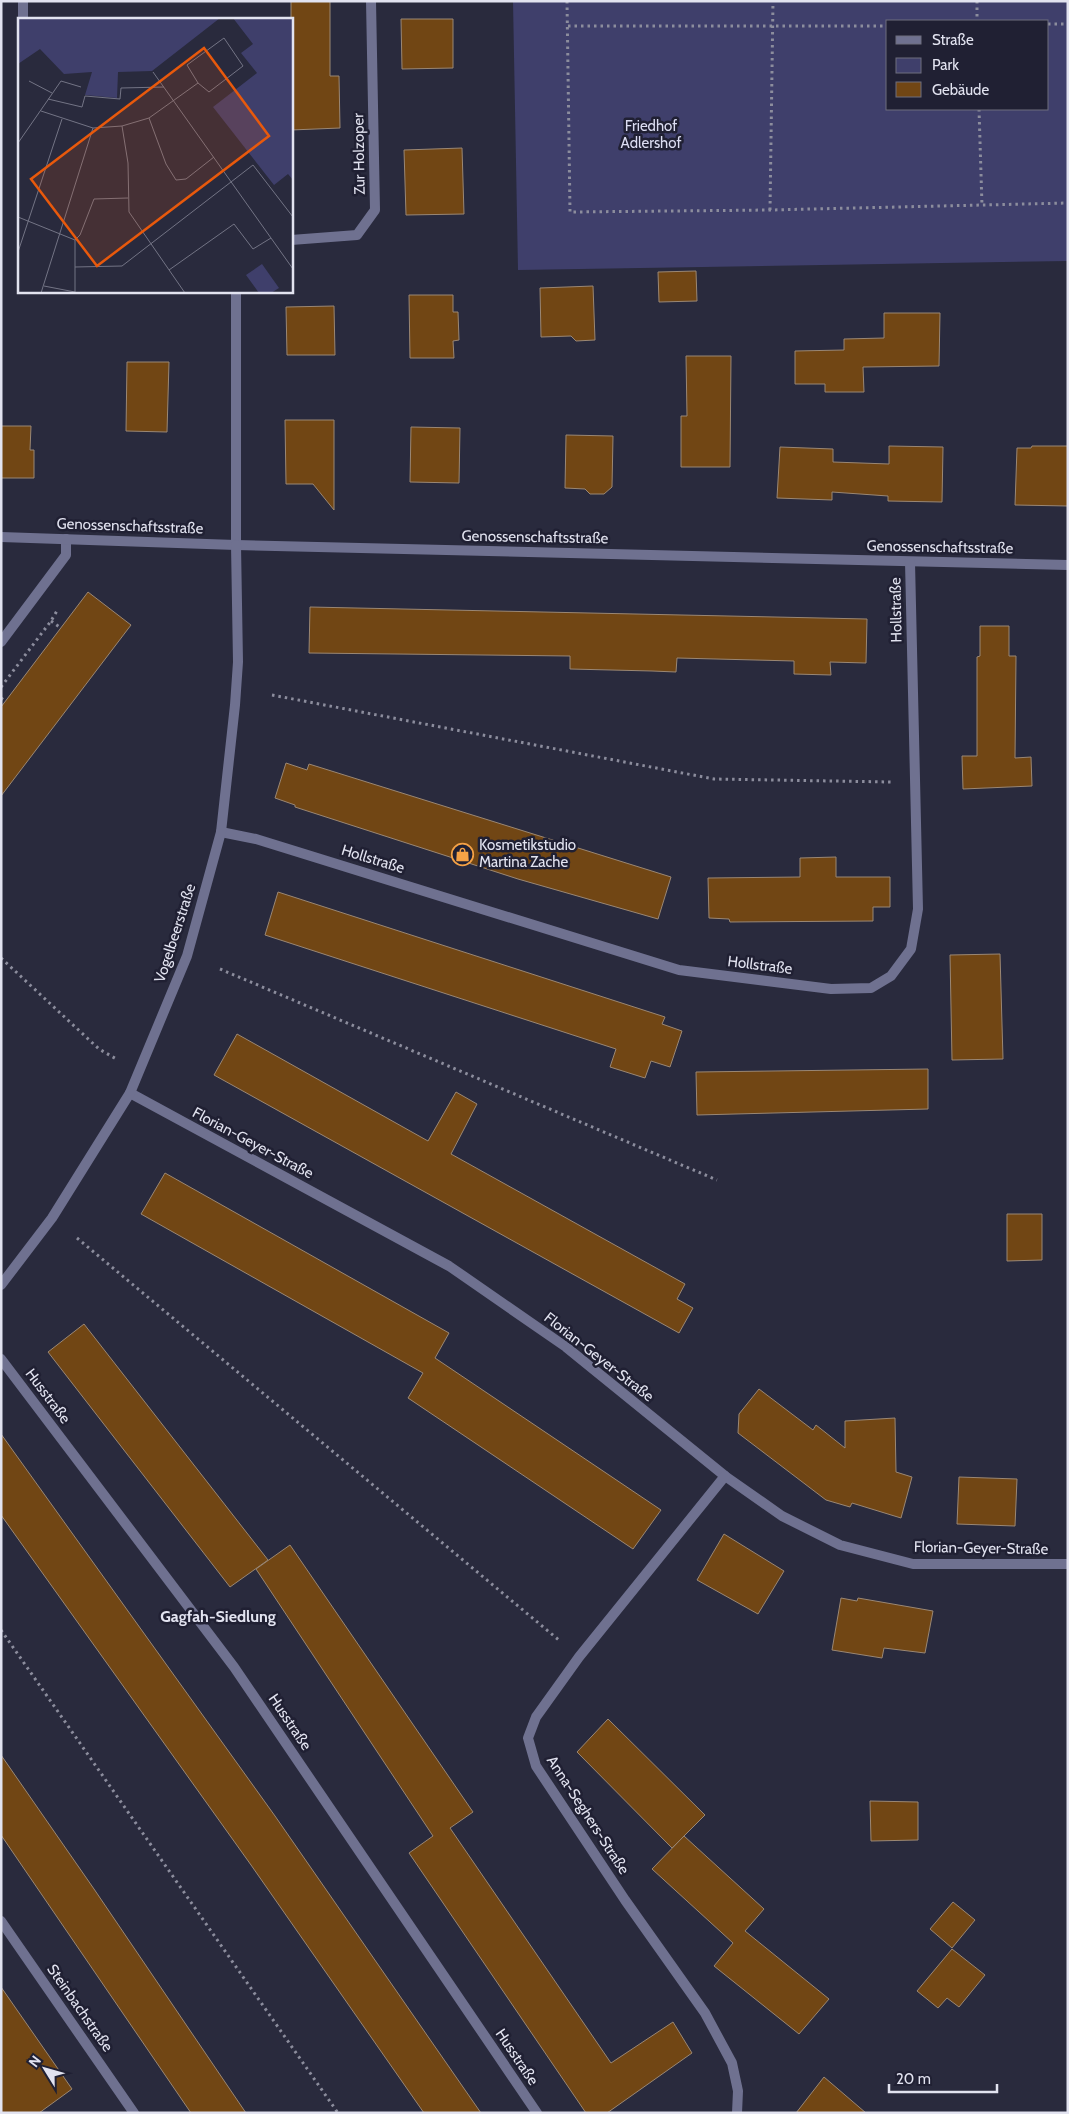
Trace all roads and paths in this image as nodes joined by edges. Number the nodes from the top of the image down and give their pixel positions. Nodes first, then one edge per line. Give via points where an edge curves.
1 (23, 1) edge
2 (371, 1) edge
3 (567, 1) edge
4 (773, 1) edge
5 (977, 1) edge
6 (23, 18) edge
7 (977, 20) edge
8 (1049, 24) edge
9 (1068, 24) edge
10 (568, 26) junction
11 (774, 26) junction
12 (886, 26) edge
13 (980, 110) edge
14 (1068, 204) edge
15 (982, 206) junction
16 (770, 210) junction
17 (292, 240) edge
18 (236, 292) edge
19 (1, 537) edge
20 (66, 539) junction
21 (236, 545) junction
22 (910, 562) junction
23 (1068, 565) edge
24 (51, 621) dead end
25 (61, 628) dead end
26 (1, 642) edge
27 (272, 695) dead end
28 (1, 698) edge
29 (5, 701) dead end
30 (915, 783) junction
31 (221, 832) junction
32 (1, 958) edge
33 (220, 969) dead end
34 (140, 1073) junction
35 (130, 1093) junction
36 (717, 1180) dead end
37 (77, 1238) dead end
38 (1, 1285) edge
39 (1, 1359) edge
40 (725, 1476) junction
41 (1068, 1564) edge
42 (1, 1630) edge
43 (579, 1657) junction
44 (1, 1921) edge
45 (134, 2113) edge
46 (338, 2113) edge
47 (537, 2113) edge
48 (736, 2113) edge

1 - 6 street
2 - 17 street, Zur Holzoper via 375,210 357,235
3 - 10 path
4 - 11 path
5 - 7 path
8 - 9 path
10 - 11 path
10 - 16 path via 570,212
11 - 12 path
11 - 16 path
13 - 15 path
14 - 15 path
15 - 16 path
18 - 21 street
19 - 20 street, Genossenschaftsstraße
20 - 21 street, Genossenschaftsstraße
20 - 26 street via 66,555
21 - 22 street, Genossenschaftsstraße
21 - 31 street, Vogelbeerstraße via 238,662
22 - 23 street, Genossenschaftsstraße
22 - 30 street, Hollstraße
24 - 25 path
27 - 30 path via 714,779
28 - 29 path
30 - 31 street, Hollstraße via 918,909 911,949 891,976 871,988 831,989 679,970 256,839
31 - 34 street, Vogelbeerstraße via 186,956
32 - 34 path via 99,1049
33 - 36 path
34 - 35 street, Vogelbeerstraße
35 - 38 street, Vogelbeerstraße via 52,1218
35 - 40 street, Florian-Geyer-Straße via 449,1266 566,1347
37 - 43 path
39 - 47 street, Husstraße via 234,1667
40 - 41 street, Florian-Geyer-Straße via 782,1516 840,1545 858,1550 913,1564
40 - 43 street, Anna-Seghers-Straße
42 - 46 path
43 - 48 street, Anna-Seghers-Straße via 536,1717 528,1738 536,1766 704,2013 732,2063 738,2091
44 - 45 street, Steinbachstraße

